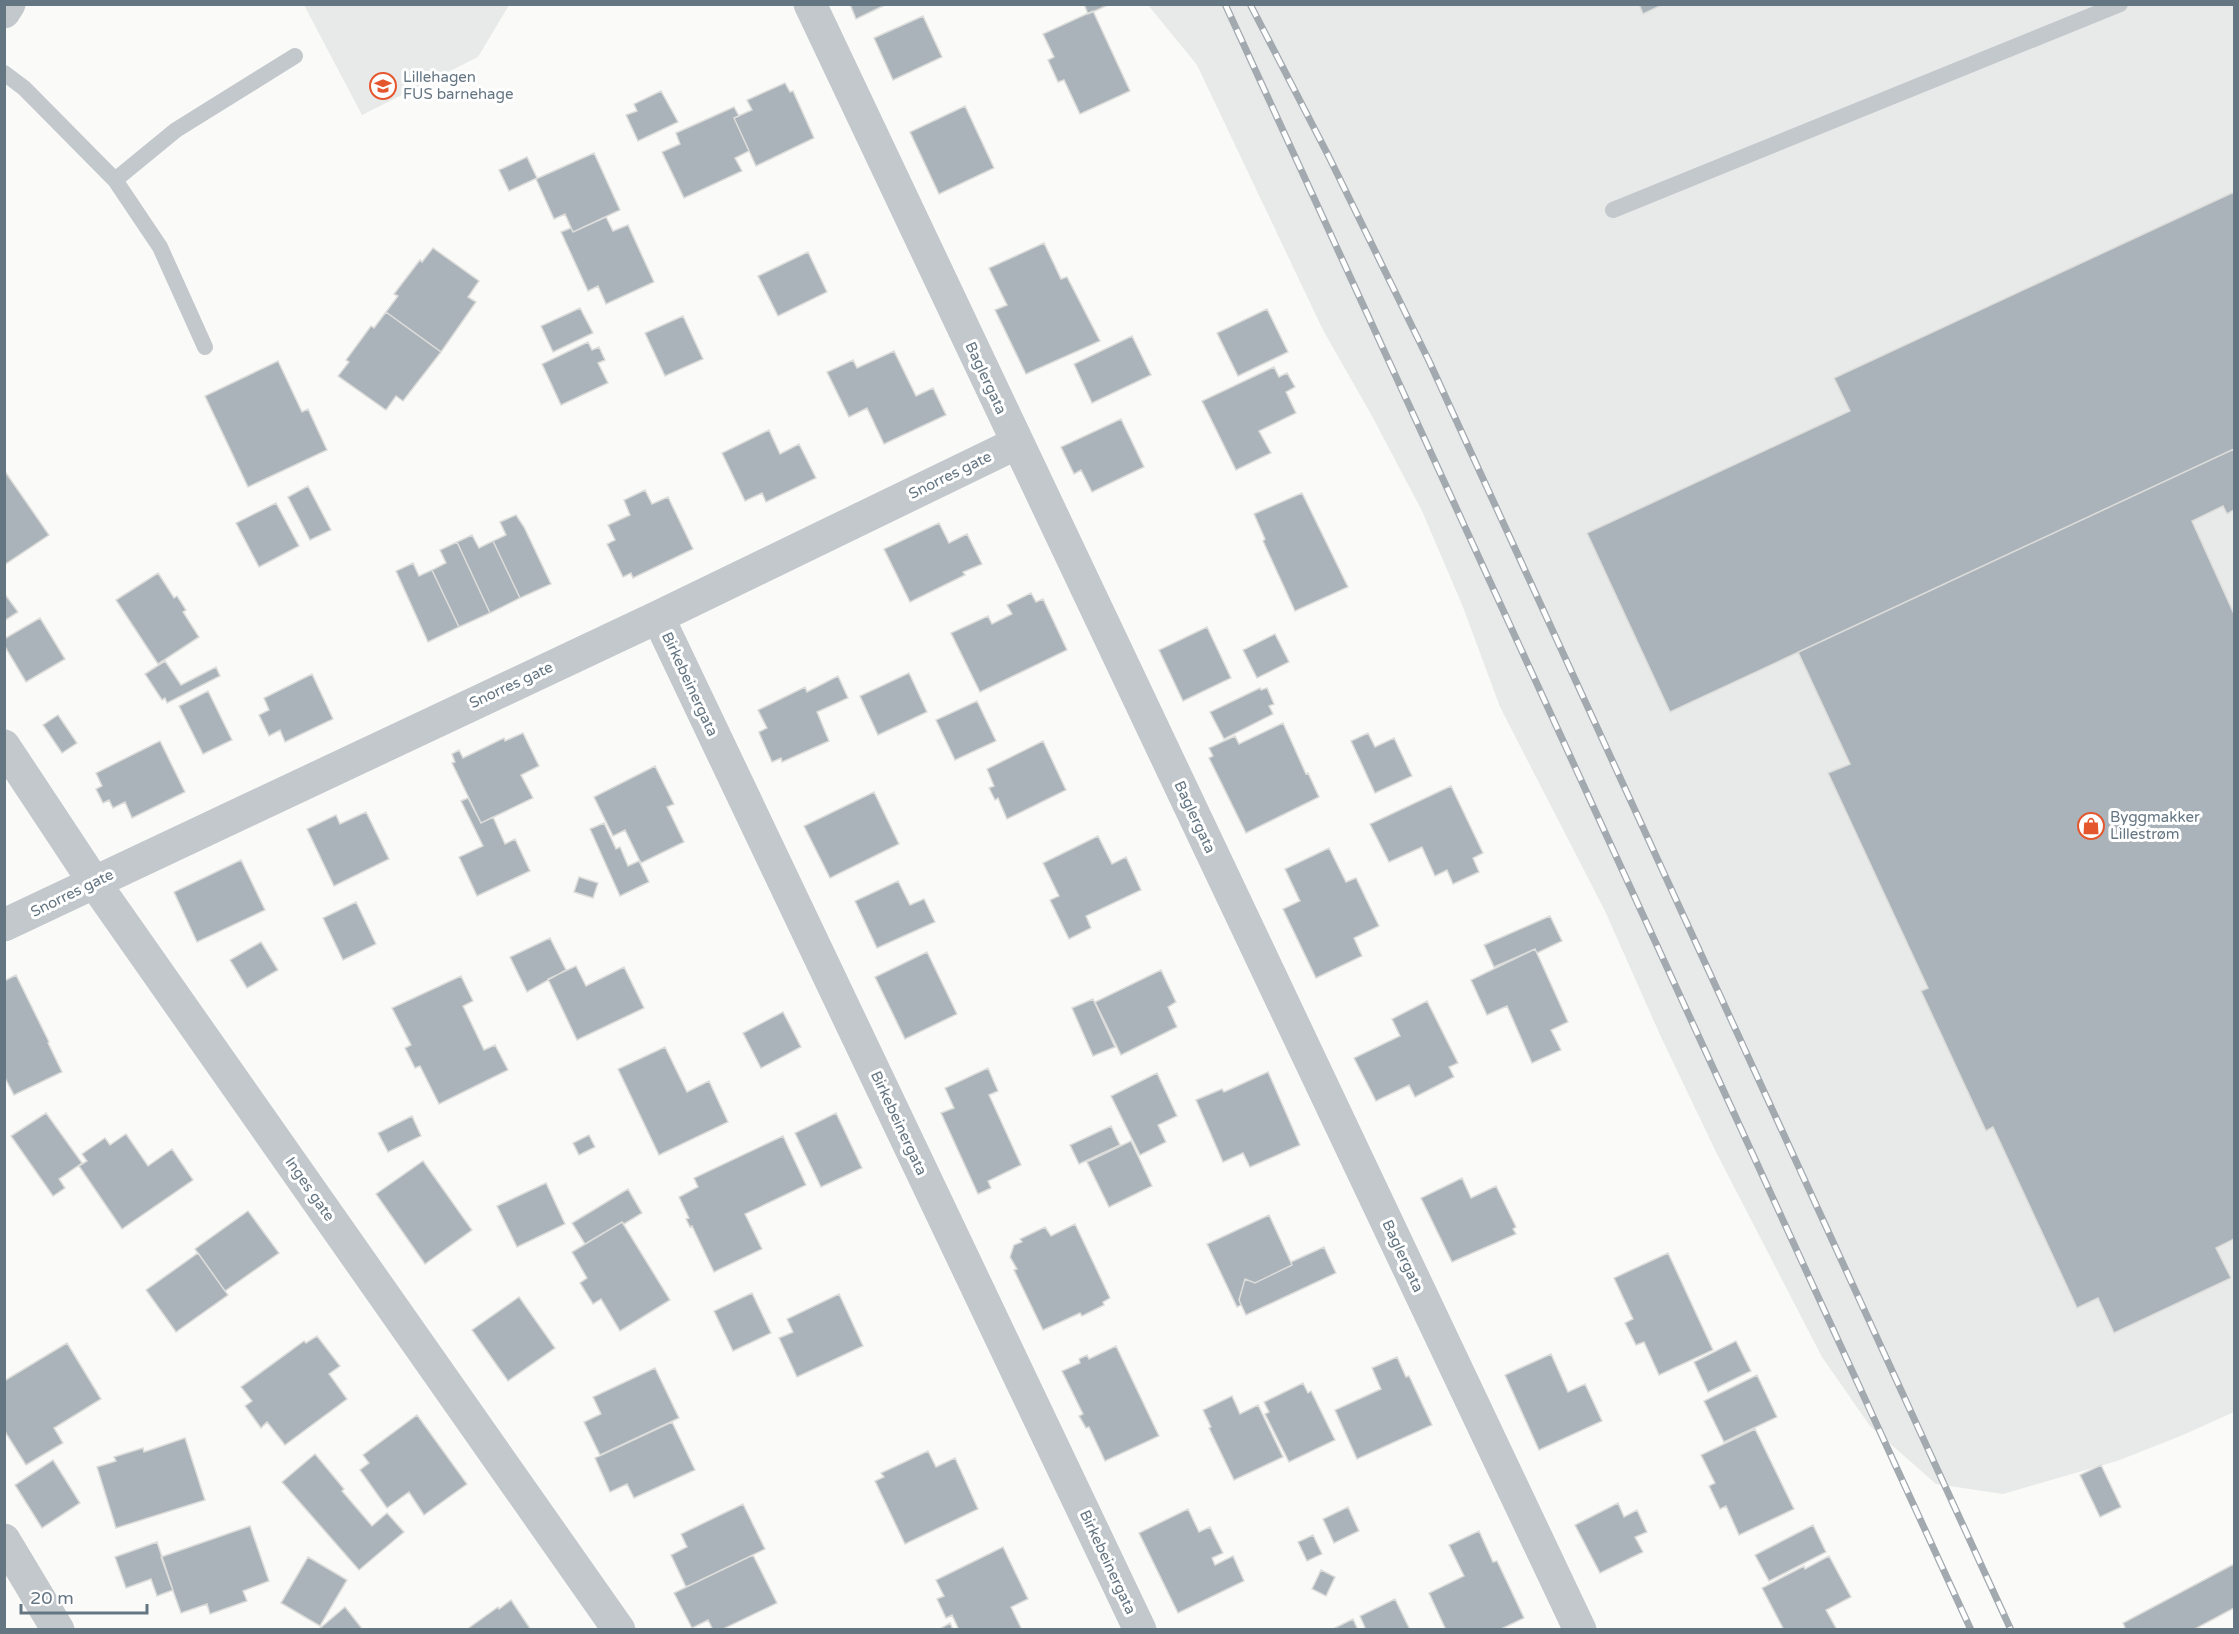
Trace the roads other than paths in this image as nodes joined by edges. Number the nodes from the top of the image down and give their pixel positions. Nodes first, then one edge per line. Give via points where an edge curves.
1 (9, 4) edge
2 (810, 4) edge
3 (2120, 4) edge
4 (4, 12) edge
5 (295, 56) dead end
6 (4, 73) edge
7 (115, 180) junction
8 (1613, 210) dead end
9 (205, 347) dead end
10 (1017, 443) junction
11 (658, 617) junction
12 (4, 746) edge
13 (94, 882) junction
14 (4, 926) edge
15 (4, 1540) edge
16 (58, 1629) edge
17 (619, 1629) edge
18 (1140, 1629) edge
19 (1580, 1629) edge

1 - 4 street
2 - 10 street, Baglergata
3 - 8 lane
5 - 7 lane via 176,130
6 - 7 lane via 24,88
7 - 9 lane via 160,247
10 - 11 street, Snorres gate
10 - 19 street, Baglergata
11 - 13 street, Snorres gate
11 - 18 street, Birkebeinergata
12 - 13 street, Inges gate
13 - 14 street, Snorres gate
13 - 17 street, Inges gate
15 - 16 street

